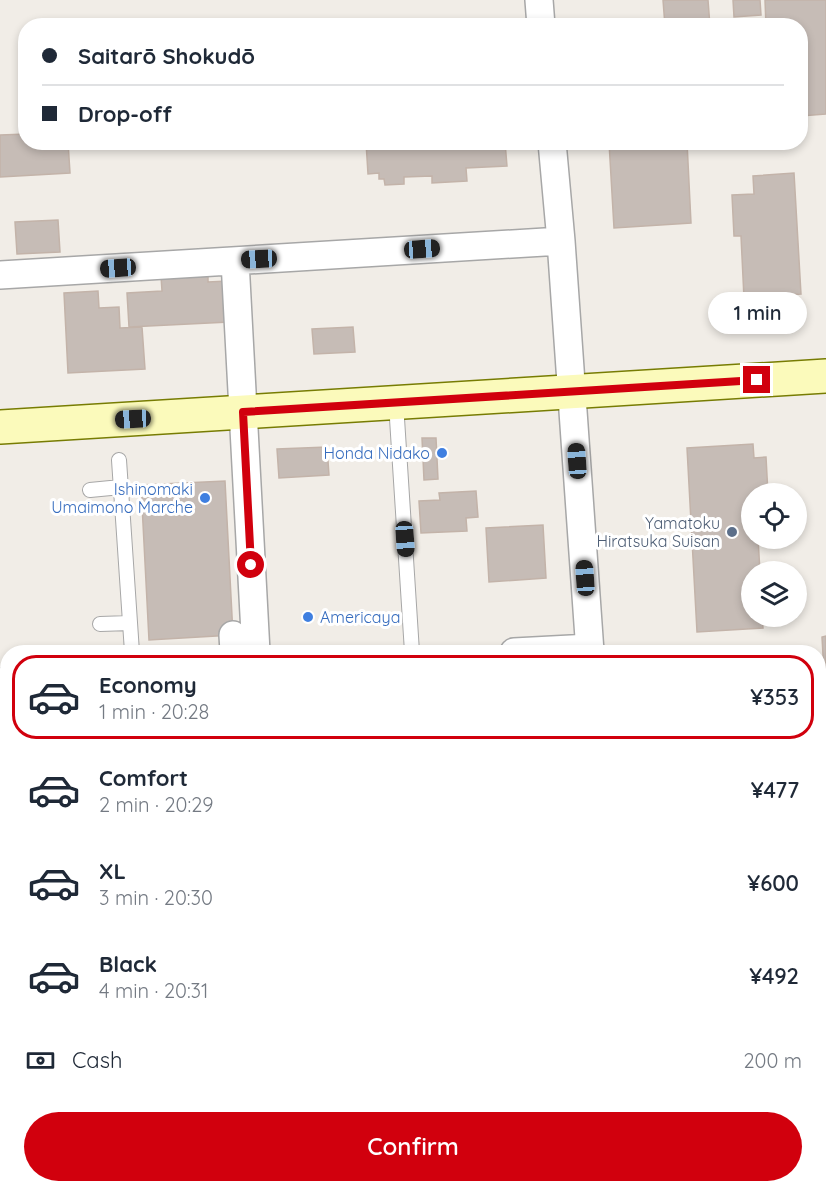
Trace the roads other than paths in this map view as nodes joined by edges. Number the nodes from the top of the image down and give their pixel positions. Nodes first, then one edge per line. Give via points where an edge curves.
1 (539, 0) edge
2 (541, 18) edge
3 (553, 150) edge
4 (561, 241) junction
5 (235, 261) junction
6 (0, 275) edge
7 (826, 376) edge
8 (572, 391) junction
9 (396, 403) junction
10 (243, 412) junction
11 (0, 427) edge
12 (119, 460) dead end
13 (121, 488) junction
14 (90, 490) dead end
15 (130, 623) junction
16 (99, 624) dead end
17 (132, 645) edge
18 (256, 645) edge
19 (412, 645) edge
20 (590, 645) edge

1 - 2 street
3 - 4 street
4 - 5 street
4 - 8 street
5 - 6 street
5 - 10 street
7 - 8 street
8 - 9 street
8 - 20 street
9 - 10 street
9 - 19 lane
10 - 11 street
10 - 18 street
12 - 13 lane
13 - 14 lane
13 - 15 lane
15 - 16 lane
15 - 17 lane

